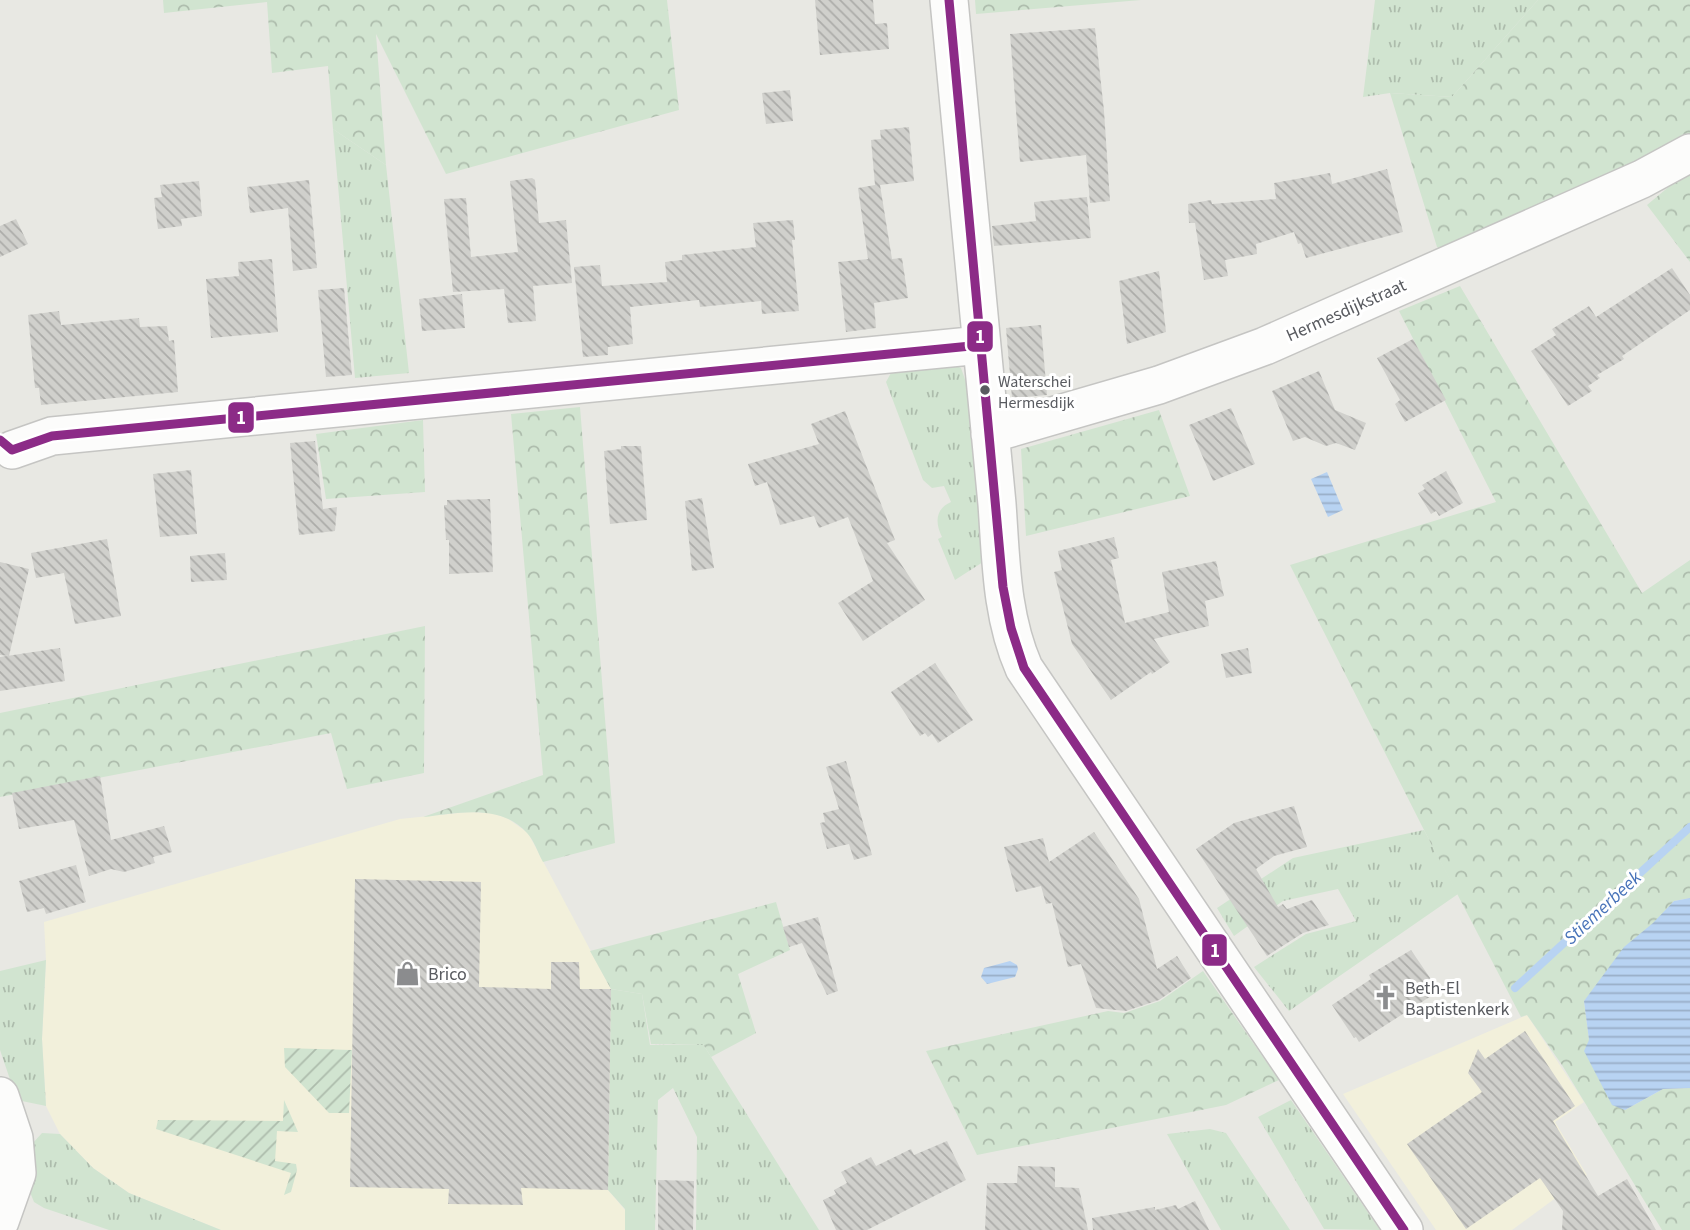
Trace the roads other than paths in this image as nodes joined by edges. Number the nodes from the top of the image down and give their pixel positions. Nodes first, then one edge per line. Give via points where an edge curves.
1 (949, 0) edge
2 (1690, 153) edge
3 (981, 345) junction
4 (990, 434) junction
5 (4, 456) edge
6 (0, 1096) edge
7 (0, 1221) edge
8 (1404, 1230) edge

1 - 3 street
2 - 4 street, Hermesdijkstraat via 1642,179 1265,346 1159,386
3 - 4 street
3 - 5 street via 52,436
4 - 8 street via 1002,587 1024,668
6 - 7 street via 14,1138 17,1173

